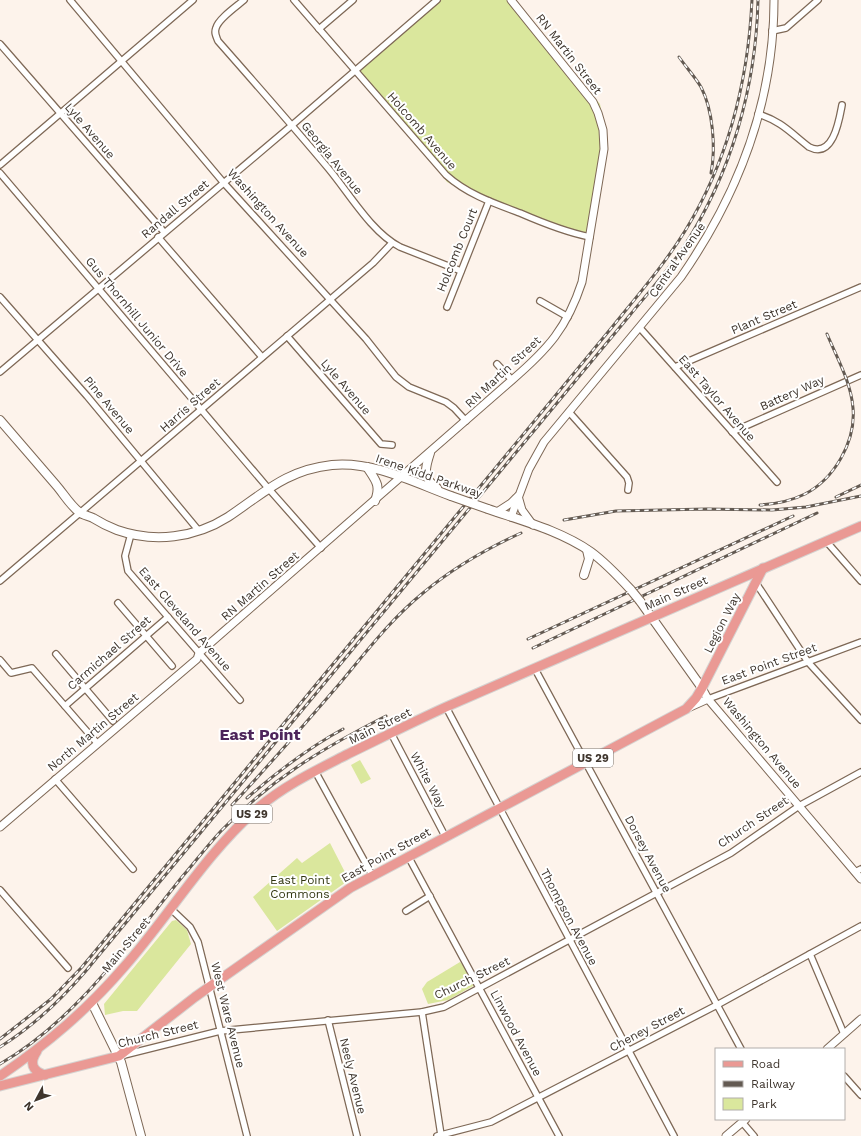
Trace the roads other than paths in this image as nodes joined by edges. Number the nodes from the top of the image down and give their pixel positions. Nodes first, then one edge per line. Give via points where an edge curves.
1 (70, 0) edge
2 (193, 0) edge
3 (244, 0) edge
4 (294, 0) edge
5 (353, 0) edge
6 (437, 0) edge
7 (511, 0) edge
8 (774, 0) edge
9 (818, 0) edge
10 (319, 29) junction
11 (772, 32) junction
12 (0, 44) edge
13 (121, 62) junction
14 (355, 71) junction
15 (842, 105) dead end
16 (60, 114) junction
17 (758, 114) junction
18 (291, 126) junction
19 (0, 165) edge
20 (0, 173) edge
21 (223, 182) junction
22 (489, 201) junction
23 (164, 232) junction
24 (158, 237) junction
25 (590, 237) junction
26 (392, 243) junction
27 (461, 271) junction
28 (861, 287) edge
29 (98, 288) junction
30 (0, 297) edge
31 (330, 300) junction
32 (540, 301) dead end
33 (447, 307) dead end
34 (568, 316) junction
35 (640, 328) junction
36 (287, 336) junction
37 (38, 340) junction
38 (262, 357) junction
39 (497, 364) dead end
40 (676, 367) junction
41 (0, 372) edge
42 (861, 375) edge
43 (512, 380) junction
44 (201, 409) junction
45 (569, 412) junction
46 (0, 420) edge
47 (466, 421) junction
48 (732, 432) junction
49 (392, 445) dead end
50 (430, 453) junction
51 (142, 461) junction
52 (367, 467) junction
53 (402, 478) junction
54 (777, 482) dead end
55 (268, 488) junction
56 (628, 490) dead end
57 (448, 495) junction
58 (518, 496) junction
59 (375, 501) junction
60 (80, 512) junction
61 (497, 512) junction
62 (511, 517) junction
63 (533, 525) junction
64 (861, 526) edge
65 (199, 530) junction
66 (131, 534) junction
67 (826, 541) junction
68 (321, 548) junction
69 (587, 550) junction
70 (764, 568) junction
71 (584, 575) dead end
72 (1, 578) edge
73 (861, 581) edge
74 (756, 583) junction
75 (118, 603) dead end
76 (168, 617) junction
77 (651, 617) junction
78 (147, 636) junction
79 (861, 642) edge
80 (200, 653) junction
81 (56, 654) dead end
82 (0, 660) edge
83 (808, 662) junction
84 (172, 666) dead end
85 (535, 669) junction
86 (702, 688) junction
87 (85, 689) junction
88 (708, 699) junction
89 (240, 700) dead end
90 (65, 706) junction
91 (446, 707) junction
92 (686, 709) junction
93 (861, 720) edge
94 (113, 721) dead end
95 (391, 733) junction
96 (97, 743) junction
97 (586, 762) junction
98 (315, 771) junction
99 (861, 772) edge
100 (55, 779) junction
101 (799, 806) junction
102 (499, 808) junction
103 (0, 827) edge
104 (445, 836) junction
105 (408, 856) junction
106 (133, 869) dead end
107 (858, 870) edge
108 (372, 875) junction
109 (861, 879) edge
110 (0, 890) edge
111 (656, 894) junction
112 (430, 896) junction
113 (171, 909) junction
114 (406, 911) dead end
115 (861, 926) edge
116 (570, 941) junction
117 (810, 954) junction
118 (68, 968) dead end
119 (209, 987) junction
120 (480, 989) junction
121 (92, 1003) junction
122 (717, 1004) junction
123 (422, 1012) junction
124 (861, 1019) edge
125 (328, 1020) junction
126 (220, 1031) junction
127 (844, 1034) junction
128 (740, 1048) edge
129 (828, 1048) edge
130 (37, 1050) junction
131 (628, 1051) junction
132 (119, 1056) junction
133 (45, 1075) junction
134 (0, 1076) edge
135 (845, 1077) edge
136 (0, 1086) edge
137 (861, 1095) edge
138 (538, 1098) junction
139 (744, 1121) edge
140 (439, 1135) edge
141 (141, 1136) edge
142 (247, 1136) edge
143 (357, 1136) edge
144 (559, 1136) edge
145 (674, 1136) edge
146 (726, 1136) edge
147 (754, 1136) edge

1 - 13 street, Washington Avenue
2 - 13 street
3 - 18 street, Georgia Avenue via 219,21 215,33 218,41
4 - 10 street, Holcomb Avenue
5 - 10 street
6 - 14 street, Randall Street
7 - 25 street, RN Martin Street via 586,92 598,113 603,130 604,149
8 - 11 street, Central Avenue
9 - 11 street via 786,28
10 - 14 street, Holcomb Avenue
11 - 17 street, Central Avenue
12 - 16 street, Lyle Avenue
13 - 16 street
13 - 21 street, Washington Avenue
14 - 18 street, Randall Street
14 - 22 street, Holcomb Avenue via 446,175 465,190
15 - 17 street via 835,135 828,144 817,149 808,147 779,122
16 - 19 street
16 - 23 street, Lyle Avenue
17 - 35 street, Central Avenue via 740,171 714,227 682,277
18 - 21 street, Randall Street
18 - 26 street, Georgia Avenue via 353,201
20 - 29 street, Gus Thornhill Junior Drive
21 - 23 street, Randall Street
21 - 31 street, Washington Avenue
22 - 25 street, Holcomb Avenue via 560,230
22 - 27 street, Holcomb Court
23 - 24 street, Randall Street
24 - 29 street, Randall Street
24 - 38 street
25 - 34 street, RN Martin Street via 582,282
26 - 27 street, Georgia Avenue
26 - 31 street, Harris Street
27 - 33 street, Holcomb Court
28 - 40 street, Plant Street
29 - 37 street, Randall Street
29 - 44 street, Gus Thornhill Junior Drive
30 - 37 street, Pine Avenue
31 - 36 street, Harris Street
31 - 47 street, Washington Avenue via 396,377 409,386 446,402
32 - 34 street
34 - 43 street, RN Martin Street via 546,349
35 - 40 street, East Taylor Avenue
35 - 45 street, Central Avenue
36 - 38 street, Harris Street
36 - 49 street, Lyle Avenue via 381,444
37 - 41 street, Randall Street
37 - 51 street, Pine Avenue
38 - 44 street, Harris Street
39 - 43 street
40 - 48 street, East Taylor Avenue
42 - 48 street, Battery Way
43 - 47 street, RN Martin Street
44 - 51 street, Harris Street
44 - 55 street, Gus Thornhill Junior Drive
45 - 56 street via 626,477 629,483
45 - 58 street, Central Avenue via 544,442
46 - 60 main road
47 - 50 street, RN Martin Street
48 - 54 street, East Taylor Avenue
50 - 53 street, RN Martin Street
50 - 57 main road via 426,466 427,477 431,484
51 - 60 street, Harris Street
51 - 65 street, Pine Avenue
52 - 53 main road, Irene Kidd Parkway
52 - 55 main road, Irene Kidd Parkway via 333,465 315,468 300,472
52 - 59 main road via 378,485
53 - 57 main road, Irene Kidd Parkway
53 - 59 street, RN Martin Street
55 - 65 main road, Irene Kidd Parkway via 227,518
55 - 68 street, Gus Thornhill Junior Drive
57 - 61 main road, Irene Kidd Parkway, bridge
58 - 61 street, Central Avenue
58 - 62 street, Central Avenue
58 - 63 street via 522,510
59 - 68 street, RN Martin Street
60 - 66 main road
60 - 72 street, Harris Street
61 - 62 main road, Irene Kidd Parkway
62 - 63 main road, Irene Kidd Parkway
63 - 69 main road, Irene Kidd Parkway
64 - 67 main road, Main Street / US 29
65 - 66 main road, Irene Kidd Parkway via 178,537
66 - 76 street, East Cleveland Avenue via 125,556 128,572
67 - 70 main road, Main Street / US 29
67 - 73 street
68 - 80 street, RN Martin Street
69 - 71 main road via 588,559
69 - 77 main road, Irene Kidd Parkway, bridge via 631,590
70 - 74 main road, Legion Way / US 29
70 - 77 main road, Main Street / US 29
74 - 83 street
74 - 86 main road, Legion Way / US 29
75 - 78 street
76 - 78 street, Carmichael Street
76 - 80 street, East Cleveland Avenue
77 - 85 main road, Main Street / US 29
77 - 86 main road, Washington Avenue
78 - 84 street
78 - 87 street, Carmichael Street
79 - 83 street, East Point Street
80 - 89 street, East Cleveland Avenue
80 - 96 street, North Martin Street via 197,659
81 - 87 street
82 - 90 street via 11,673 32,668
83 - 88 street, East Point Street
83 - 93 street
85 - 91 main road, Main Street / US 29
85 - 97 street, Dorsey Avenue
86 - 88 street, Washington Avenue
86 - 92 main road, East Point Street / US 29
87 - 90 street, Carmichael Street
87 - 94 street
88 - 92 street, East Point Street
88 - 101 street, Washington Avenue
90 - 96 street
91 - 95 main road, Main Street / US 29
91 - 102 street, Thompson Avenue
92 - 97 main road, East Point Street / US 29
95 - 98 main road, Main Street / US 29
95 - 104 street, White Way
96 - 100 street, North Martin Street
97 - 102 main road, East Point Street / US 29
97 - 111 street, Dorsey Avenue
98 - 108 street
98 - 113 main road, Main Street / US 29 via 275,795 244,821
99 - 101 street, Church Street
100 - 103 street, North Martin Street
100 - 106 street
101 - 107 street, Washington Avenue
101 - 111 street, Church Street via 731,853
102 - 104 main road, East Point Street / US 29
102 - 116 street, Thompson Avenue
104 - 105 main road, East Point Street / US 29
105 - 108 main road, East Point Street / US 29
105 - 112 street, Linwood Avenue
107 - 109 street, Washington Avenue
108 - 119 main road, East Point Street / US 29
110 - 118 street
111 - 116 street, Church Street
111 - 122 street, Dorsey Avenue
112 - 114 street
112 - 120 street, Linwood Avenue
113 - 119 street, West Ware Avenue via 196,936
113 - 121 main road, Main Street / US 29 via 125,967
115 - 117 street, Cheney Street
116 - 120 street, Church Street
116 - 131 street, Thompson Avenue
117 - 122 street, Cheney Street
117 - 127 street
119 - 126 street, West Ware Avenue
119 - 132 main road, East Point Street / US 29
120 - 123 street, Church Street via 444,1008
120 - 138 street, Linwood Avenue
121 - 130 main road, Main Street / US 29
121 - 132 main road
122 - 128 street, Dorsey Avenue
122 - 131 street, Cheney Street
123 - 125 street, Church Street
123 - 140 street
124 - 127 street
125 - 126 street, Church Street
125 - 143 street, Neely Avenue
126 - 132 street, Church Street
126 - 142 street, West Ware Avenue
127 - 129 street
130 - 133 main road via 32,1064 39,1073
130 - 134 main road, Main Street / US 29
131 - 138 street, Cheney Street
131 - 145 street, Thompson Avenue
132 - 133 main road, Church Street / US 29
132 - 141 main road
133 - 136 main road, Church Street / US 29
135 - 137 street
138 - 140 street, Cheney Street via 491,1122
138 - 144 street, Linwood Avenue
139 - 146 street
139 - 147 street

